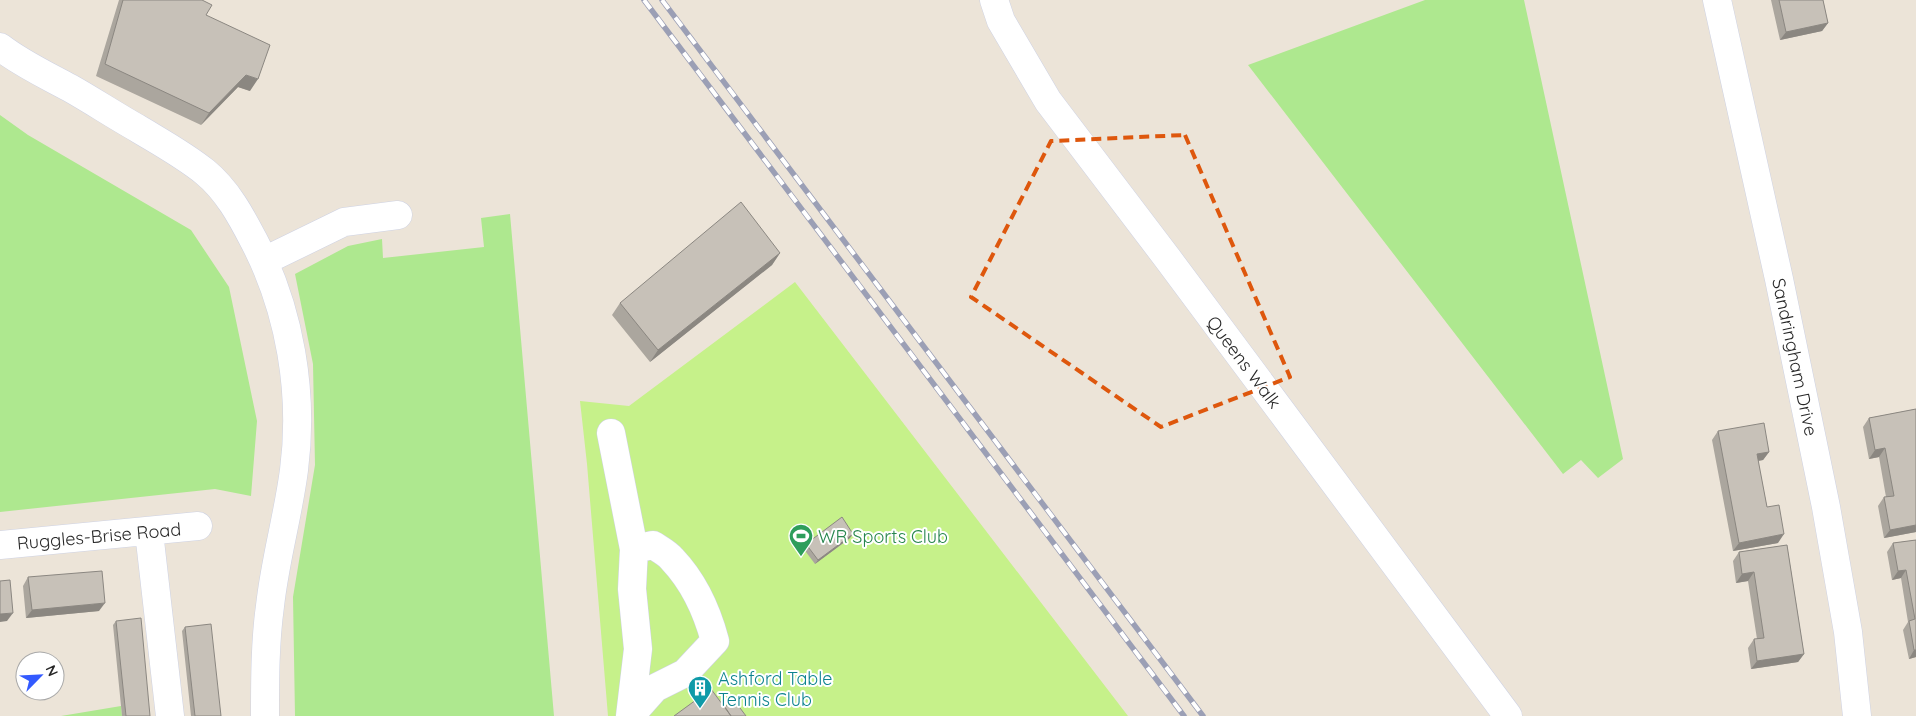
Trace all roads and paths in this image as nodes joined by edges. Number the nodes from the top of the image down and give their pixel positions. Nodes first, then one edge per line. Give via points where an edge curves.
1 (994, 0) edge
2 (1717, 0) edge
3 (0, 47) edge
4 (398, 215) dead end
5 (264, 261) junction
6 (611, 433) dead end
7 (198, 526) dead end
8 (149, 532) junction
9 (0, 545) edge
10 (634, 549) junction
11 (631, 715) edge
12 (170, 716) edge
13 (264, 716) edge
14 (1508, 716) edge
15 (1857, 716) edge

1 - 14 street, Queens Walk via 1001,21 1048,101
2 - 15 street, Sandringham Drive via 1826,507 1848,632
3 - 5 street via 15,59 182,155 207,174 228,196
4 - 5 street via 344,222
5 - 13 street via 276,292 294,369 297,436 270,607
6 - 10 street
7 - 8 street, Ruggles-Brise Road
8 - 9 street, Ruggles-Brise Road
8 - 12 street
10 - 11 street via 632,589 638,649
10 - 11 street via 653,545 671,558 696,590 715,641 685,672 655,688

